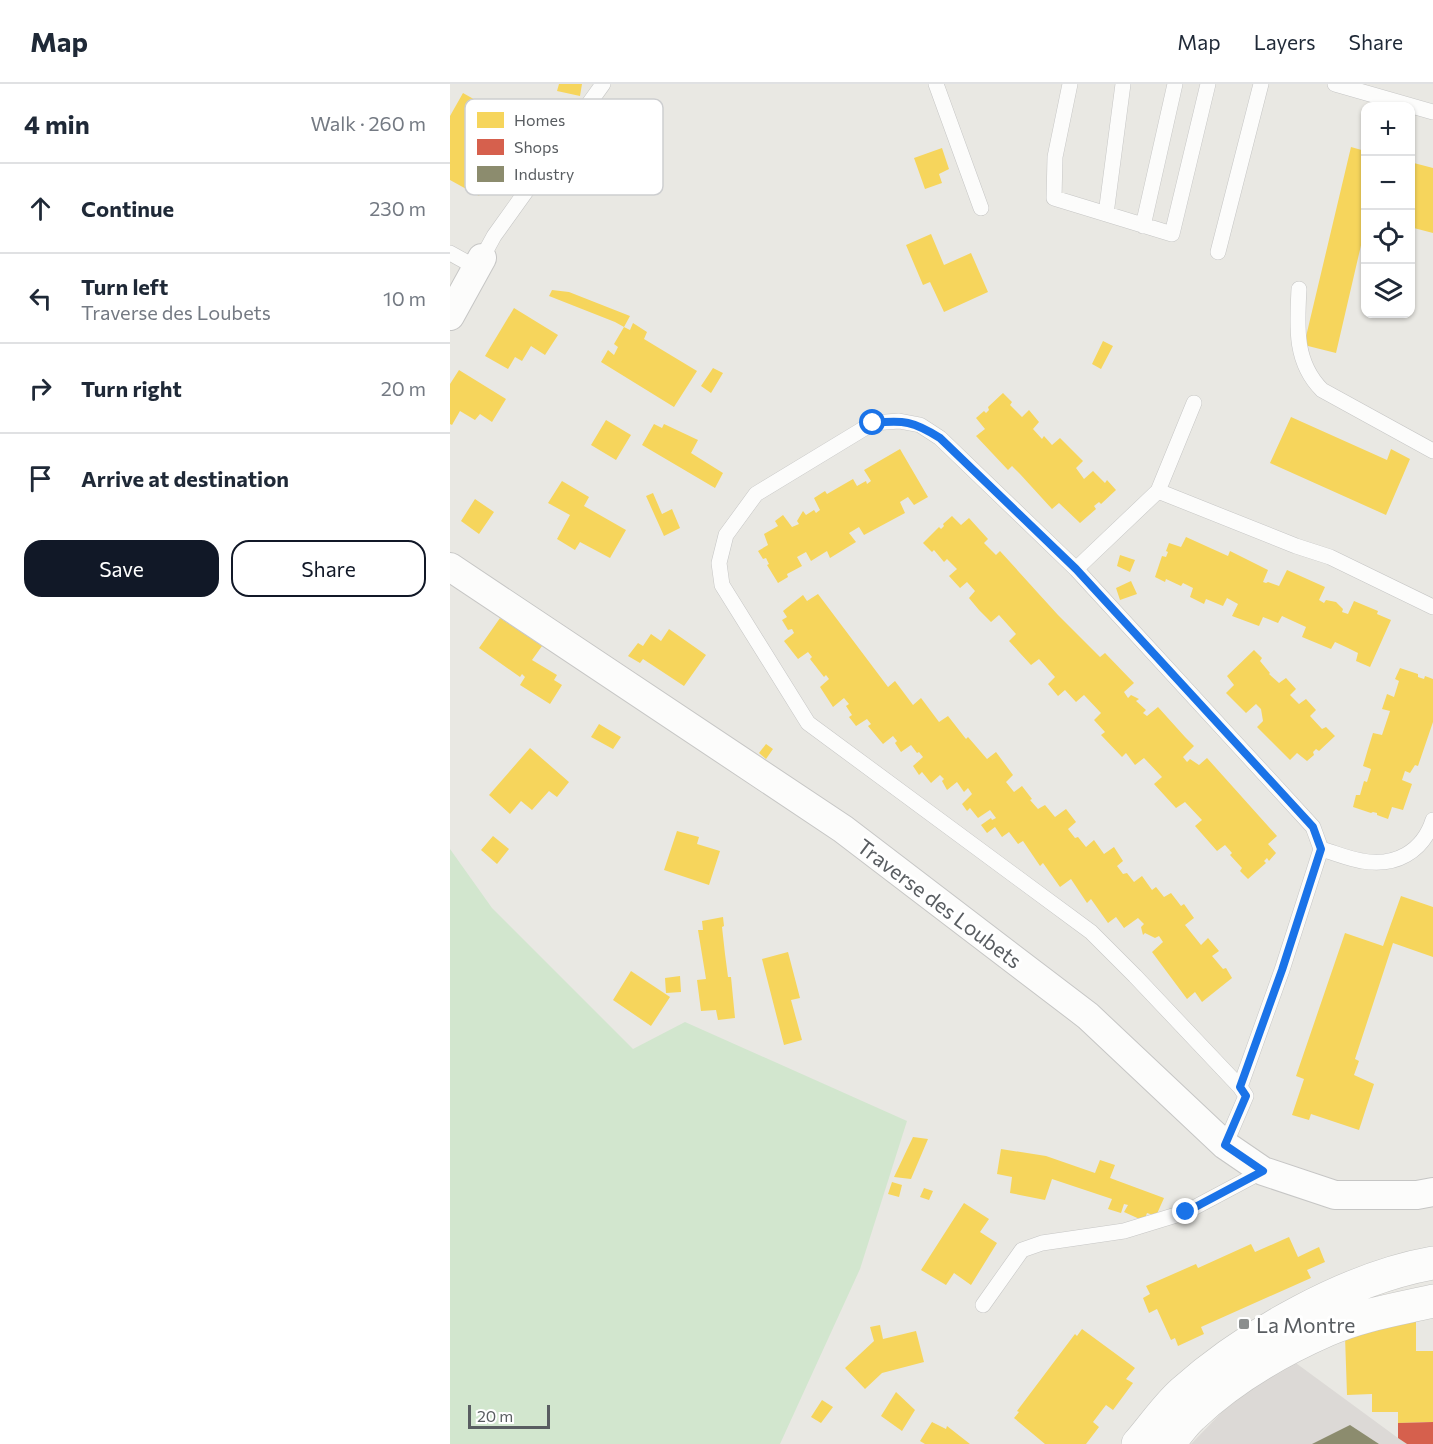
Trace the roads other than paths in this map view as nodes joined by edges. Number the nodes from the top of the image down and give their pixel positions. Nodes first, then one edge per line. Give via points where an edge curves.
1 (603, 84) edge
2 (936, 84) edge
3 (1070, 84) edge
4 (1123, 84) edge
5 (1175, 84) edge
6 (1208, 84) edge
7 (1261, 84) edge
8 (1335, 84) edge
9 (592, 99) edge
10 (1433, 112) edge
11 (523, 195) edge
12 (981, 208) dead end
13 (1106, 214) junction
14 (1143, 226) junction
15 (1218, 252) dead end
16 (450, 253) edge
17 (479, 263) junction
18 (1299, 290) dead end
19 (450, 316) edge
20 (1194, 403) dead end
21 (1433, 451) edge
22 (1158, 491) junction
23 (450, 567) edge
24 (1076, 569) junction
25 (1433, 607) edge
26 (1433, 820) edge
27 (1321, 849) junction
28 (1240, 1087) junction
29 (1225, 1145) junction
30 (1263, 1171) junction
31 (1433, 1192) edge
32 (1433, 1263) edge
33 (1433, 1300) edge
34 (982, 1305) dead end
35 (1138, 1444) edge
36 (1168, 1444) edge

1 - 9 lane
2 - 12 lane
3 - 13 lane via 1055,157 1054,198
4 - 13 lane
5 - 14 lane
6 - 14 lane via 1172,234
7 - 15 lane
8 - 10 lane
11 - 17 lane
13 - 14 lane
16 - 17 lane
17 - 19 street
18 - 21 lane via 1301,358 1314,382
20 - 22 lane
22 - 24 lane
22 - 25 lane via 1330,556
23 - 29 street, Traverse des Loubets via 843,829 1088,1016
24 - 27 lane via 1313,827
24 - 28 lane via 940,438 920,425 899,421 873,423 756,494 726,535 719,563 722,585 808,723 1091,932
26 - 27 lane via 1429,832 1410,854 1394,861 1364,862
27 - 28 lane
28 - 29 lane via 1246,1096
29 - 30 street, Traverse des Loubets
30 - 31 street, Traverse des Loubets via 1335,1195
30 - 34 lane via 1186,1212 1124,1231 1042,1243 1022,1250
32 - 35 main road via 1408,1267 1348,1289 1257,1338 1181,1393
33 - 36 main road via 1328,1329 1266,1361 1191,1416

